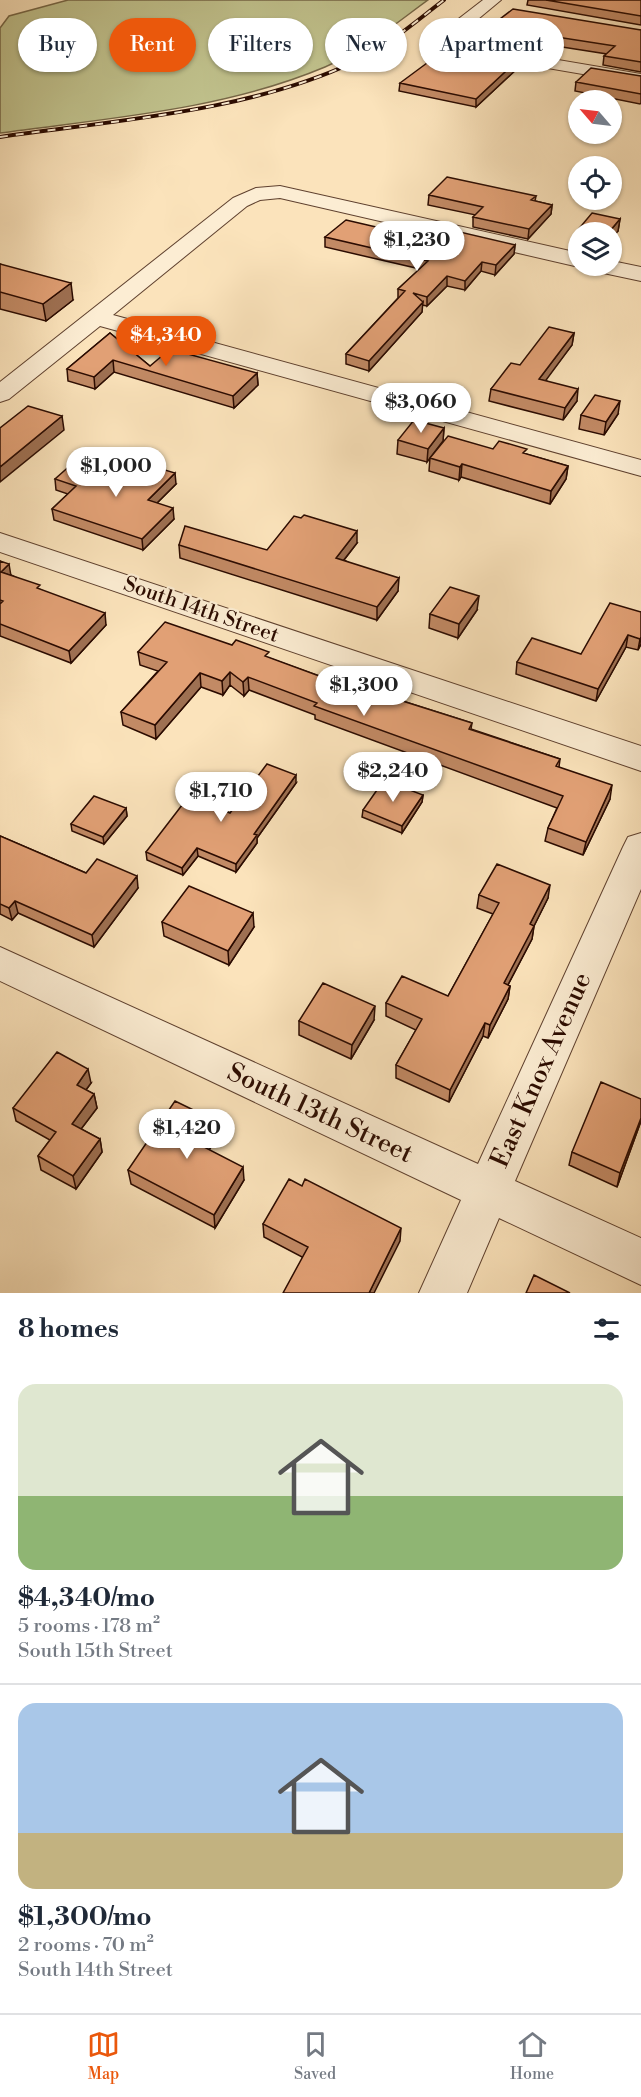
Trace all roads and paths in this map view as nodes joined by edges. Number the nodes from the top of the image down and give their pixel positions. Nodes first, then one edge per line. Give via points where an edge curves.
1 (489, 3) edge
2 (508, 10) edge
3 (641, 79) edge
4 (568, 257) edge
5 (622, 270) edge
6 (641, 274) edge
7 (94, 317) junction
8 (0, 393) edge
9 (641, 468) edge
10 (0, 542) edge
11 (641, 759) edge
12 (641, 847) edge
13 (0, 963) edge
14 (487, 1191) junction
15 (641, 1262) edge
16 (443, 1293) edge

1 - 2 street
1 - 3 street via 445,42 460,48
4 - 7 street via 280,192 256,194 240,202
5 - 6 street
7 - 8 street
7 - 9 street
10 - 11 street, South 14th Street
12 - 14 street, East Knox Avenue
13 - 14 street, South 13th Street
14 - 15 street, South 13th Street
14 - 16 street, East Knox Avenue

